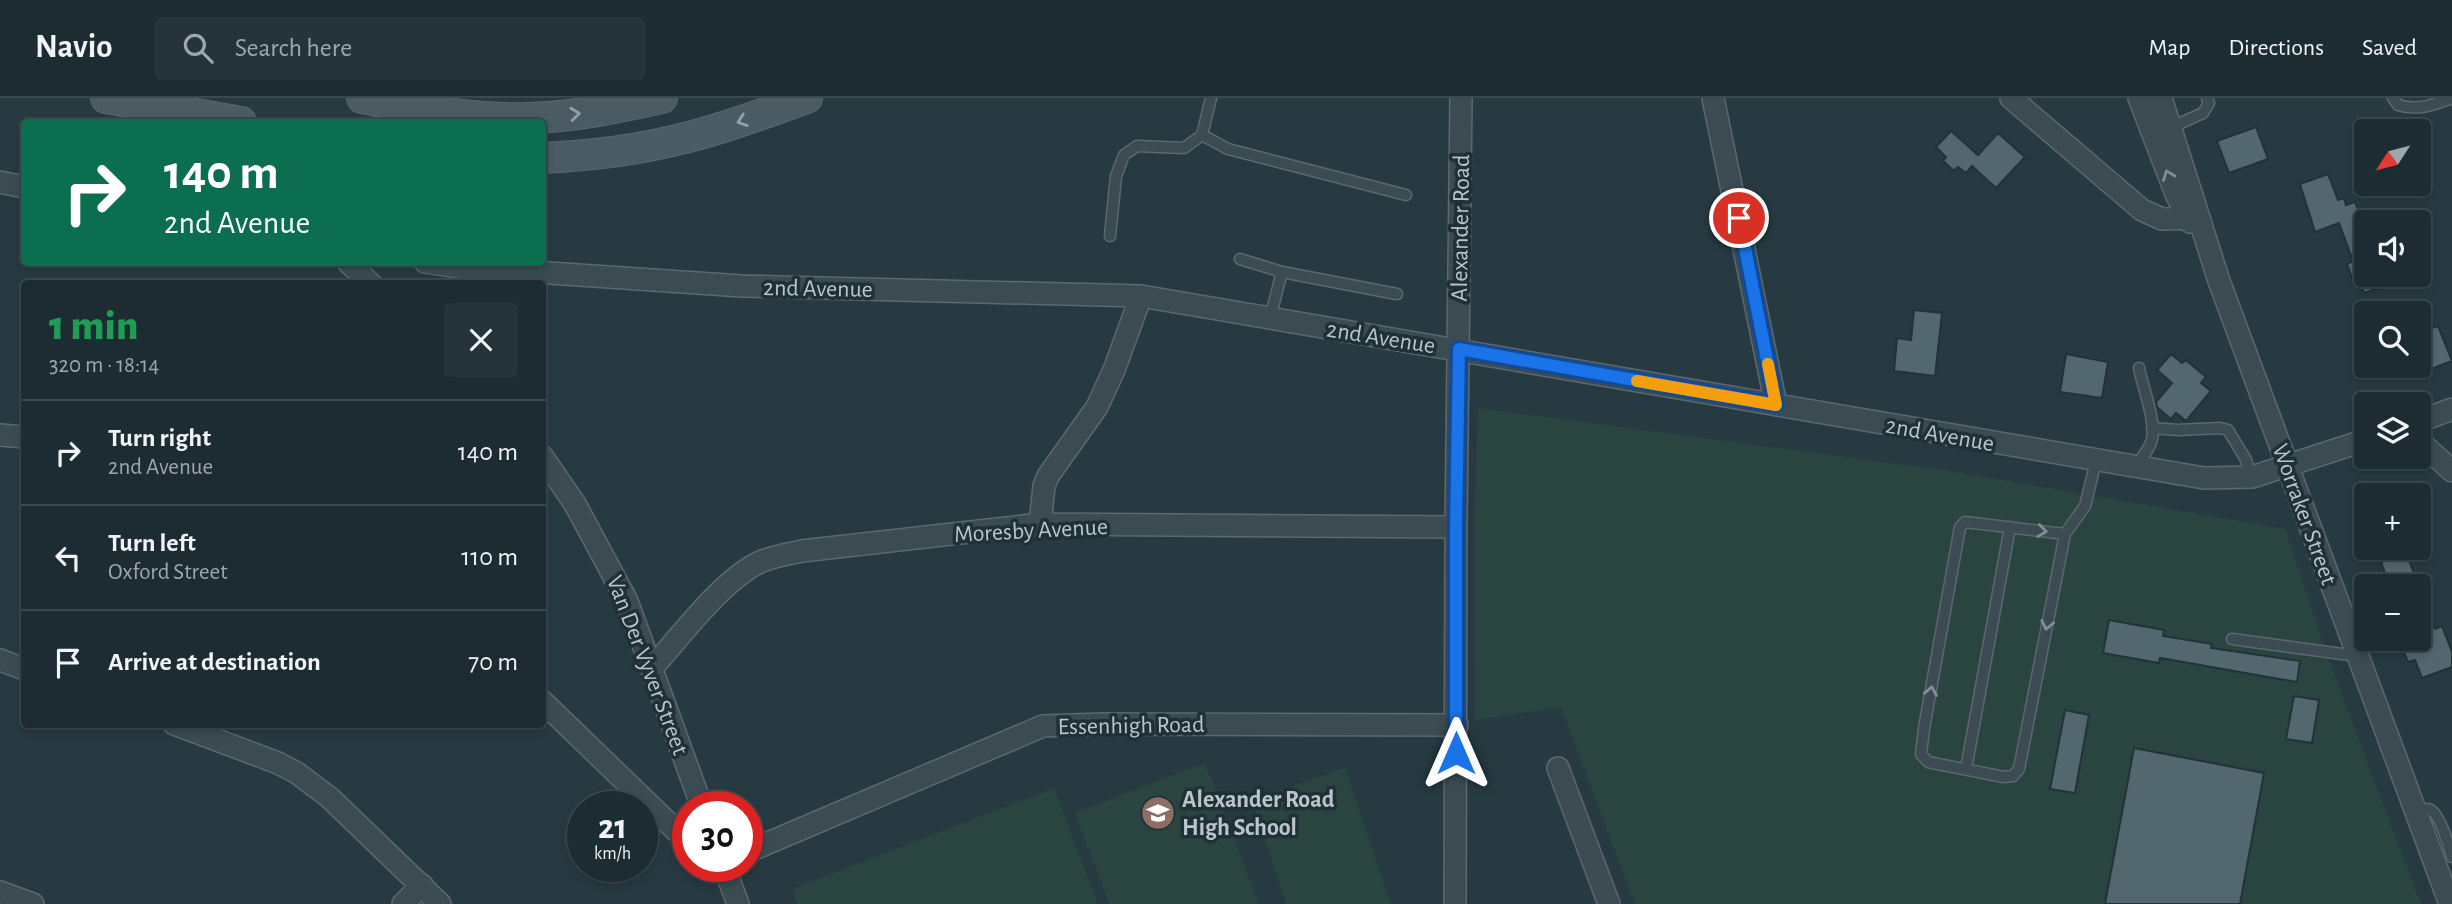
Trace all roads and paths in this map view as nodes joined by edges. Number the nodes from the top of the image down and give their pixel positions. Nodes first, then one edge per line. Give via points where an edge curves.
1 (106, 98) edge
2 (362, 98) edge
3 (662, 98) edge
4 (807, 98) edge
5 (1211, 98) edge
6 (1461, 98) edge
7 (1713, 98) edge
8 (2011, 98) edge
9 (2139, 98) edge
10 (2161, 98) edge
11 (2207, 98) edge
12 (2393, 98) edge
13 (2452, 98) edge
14 (224, 119) edge
15 (2172, 127) junction
16 (1202, 135) junction
17 (546, 158) edge
18 (0, 182) edge
19 (21, 186) edge
20 (1406, 195) dead end
21 (2194, 219) junction
22 (1110, 236) dead end
23 (1240, 259) dead end
24 (352, 266) edge
25 (451, 266) edge
26 (1282, 272) junction
27 (367, 280) edge
28 (1397, 294) dead end
29 (1141, 296) junction
30 (1269, 318) junction
31 (1459, 349) junction
32 (2139, 368) dead end
33 (1776, 405) junction
34 (2452, 409) edge
35 (2431, 417) edge
36 (2152, 428) junction
37 (0, 435) edge
38 (21, 437) edge
39 (2354, 444) edge
40 (2431, 452) edge
41 (2096, 461) junction
42 (546, 462) edge
43 (2288, 466) junction
44 (2134, 467) junction
45 (2452, 471) edge
46 (2252, 477) junction
47 (1040, 524) junction
48 (1456, 527) junction
49 (2010, 527) junction
50 (2065, 534) junction
51 (2232, 639) dead end
52 (2357, 656) junction
53 (0, 660) edge
54 (21, 668) edge
55 (652, 668) junction
56 (546, 705) edge
57 (1457, 725) junction
58 (196, 728) edge
59 (230, 734) edge
60 (1558, 768) dead end
61 (1966, 769) junction
62 (696, 791) edge
63 (672, 827) edge
64 (763, 845) edge
65 (2447, 863) edge
66 (730, 882) edge
67 (422, 885) junction
68 (0, 892) edge
69 (33, 904) edge
70 (403, 904) edge
71 (440, 904) edge
72 (738, 904) edge
73 (1455, 904) edge
74 (1609, 904) edge
75 (2450, 904) edge

1 - 14 main road
2 -> 3 main road via 446,112 528,118
4 -> 17 main road via 672,141
5 - 16 lane
6 - 31 street, Alexander Road
7 - 33 street
8 - 21 street via 2143,210 2162,219
21 -> 9 street, Worraker Street via 2176,194
10 - 15 street, Worraker Street
11 - 15 lane via 2203,113
12 - 13 lane via 2409,108
15 - 21 street, Worraker Street
16 - 20 lane via 1228,149
16 - 22 lane via 1184,148 1137,146 1124,155 1116,176
18 - 19 street
21 - 43 street, Worraker Street
23 - 26 lane
24 - 27 street
25 - 29 street, 2nd Avenue via 742,286
26 - 28 lane
26 - 30 lane
29 - 30 street, 2nd Avenue
29 - 47 street via 1097,407 1048,476
30 - 31 street, 2nd Avenue
31 - 33 street, 2nd Avenue
31 - 48 street, Alexander Road
32 - 36 lane
33 - 41 street, 2nd Avenue
34 - 35 street
36 - 44 lane via 2153,439
36 - 46 lane via 2228,430
37 - 38 street
39 - 43 street, 2nd Avenue
40 - 45 street
41 - 44 street, 2nd Avenue
41 - 50 lane via 2085,506
42 - 55 street, Van Der Vyver Street via 606,559
43 - 46 street, 2nd Avenue
43 - 52 street, Worraker Street
44 - 46 street, 2nd Avenue via 2204,478
47 - 48 street, Moresby Avenue
47 - 55 street, Moresby Avenue via 802,551 759,562 725,588
48 - 57 street, Alexander Road
49 -> 50 lane
49 - 61 lane
61 -> 49 lane via 1928,762 1921,754 1960,527 1965,522
50 -> 61 lane via 2019,769 2004,777
51 - 52 lane
52 - 65 street, Worraker Street via 2417,814
53 - 54 street
55 - 62 street, Van Der Vyver Street
56 - 63 street
57 - 64 street, Essenhigh Road via 1043,726
57 - 73 street, Alexander Road
58 - 59 street
59 - 67 street via 330,798
60 - 74 street
65 - 75 street, Worraker Street
66 - 72 street
67 - 70 street
67 - 71 street
68 - 69 street

